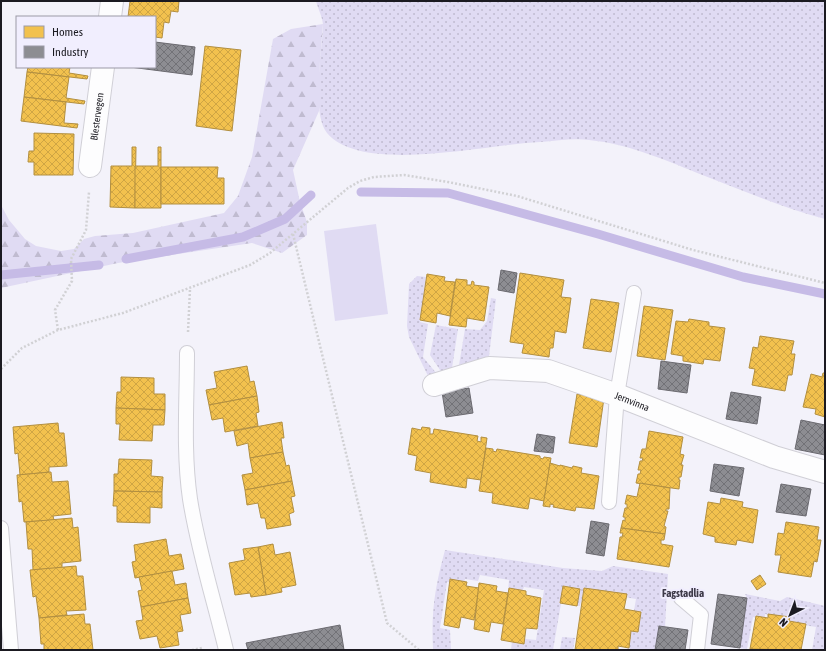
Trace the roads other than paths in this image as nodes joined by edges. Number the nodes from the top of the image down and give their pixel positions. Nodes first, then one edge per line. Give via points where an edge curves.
1 (112, 1) edge
2 (110, 16) edge
3 (103, 68) edge
4 (90, 166) road end
5 (634, 293) dead end
6 (187, 353) road end
7 (434, 385) dead end
8 (617, 395) junction
9 (825, 472) edge
10 (609, 502) dead end
11 (1, 528) edge
12 (2, 547) edge
13 (681, 598) dead end
14 (11, 650) edge
15 (226, 650) edge
16 (697, 650) edge

1 - 2 street
3 - 4 street, Blestervegen
5 - 8 lane
6 - 15 lane via 186,444 190,498
7 - 8 street, Jernvinna via 489,368 548,371
8 - 9 street, Jernvinna via 774,457
8 - 10 lane
11 - 12 lane
12 - 14 lane
13 - 16 lane via 701,615

